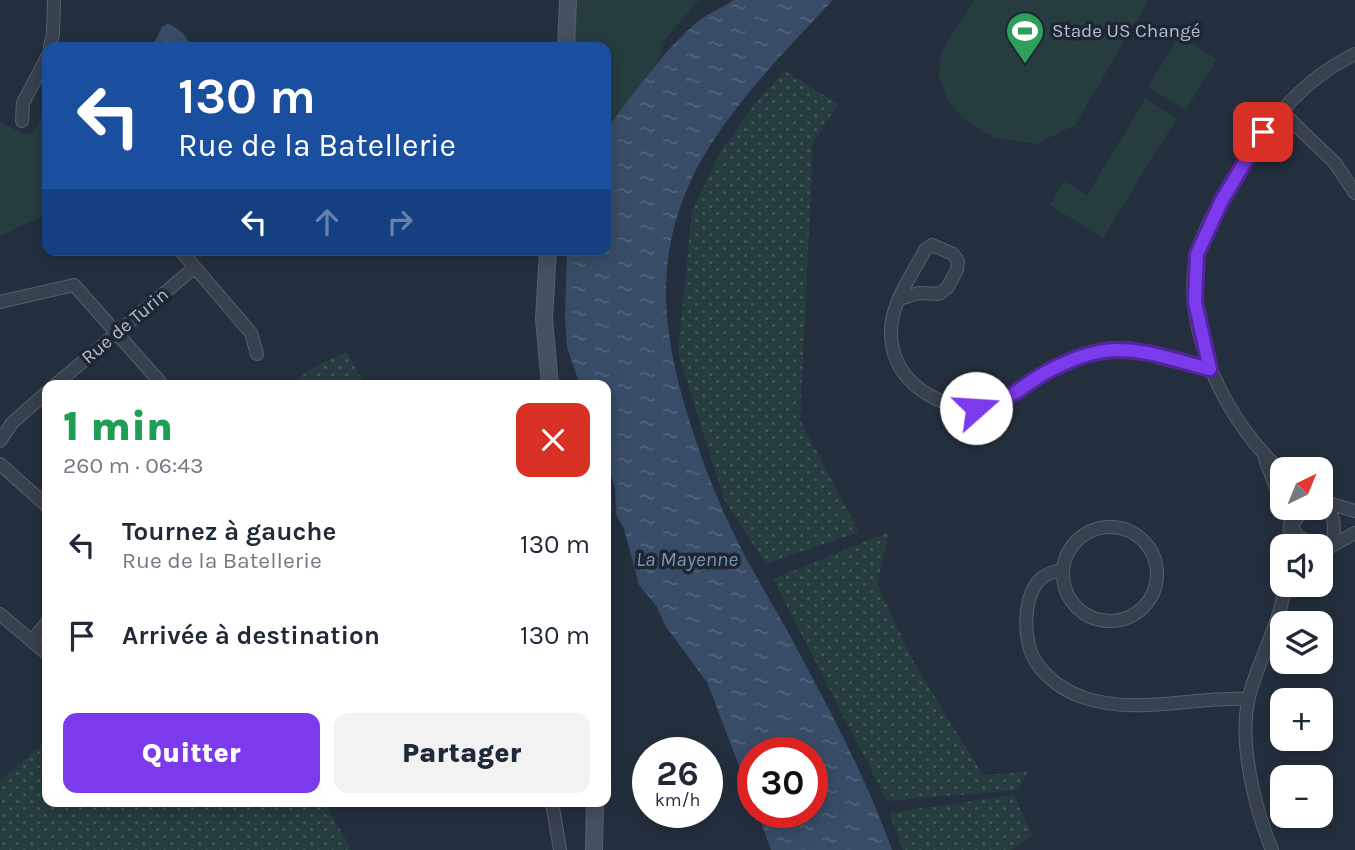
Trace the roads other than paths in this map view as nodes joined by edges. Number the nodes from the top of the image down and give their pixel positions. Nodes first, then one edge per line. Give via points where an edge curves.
1 (54, 0) edge
2 (568, 0) edge
3 (51, 42) edge
4 (566, 42) edge
5 (1355, 54) edge
6 (42, 67) edge
7 (1280, 110) junction
8 (22, 121) dead end
9 (1355, 193) edge
10 (185, 256) edge
11 (548, 256) edge
12 (194, 268) junction
13 (899, 299) junction
14 (0, 302) edge
15 (117, 332) junction
16 (257, 354) dead end
17 (1210, 369) junction
18 (61, 380) edge
19 (158, 380) edge
20 (550, 380) edge
21 (42, 396) edge
22 (6, 421) edge
23 (0, 441) edge
24 (1263, 456) junction
25 (1270, 462) edge
26 (0, 464) edge
27 (1270, 474) edge
28 (42, 502) edge
29 (1334, 505) edge
30 (1355, 511) edge
31 (1288, 520) edge
32 (1296, 520) edge
33 (1291, 526) junction
34 (1355, 533) edge
35 (1290, 534) edge
36 (1297, 534) edge
37 (1333, 542) edge
38 (1063, 569) junction
39 (1284, 597) edge
40 (1288, 597) edge
41 (1283, 604) junction
42 (0, 614) edge
43 (42, 628) edge
44 (32, 641) junction
45 (42, 650) edge
46 (1248, 699) junction
47 (553, 807) edge
48 (595, 807) edge
49 (559, 850) edge
50 (594, 850) edge
51 (1272, 850) edge

1 - 3 street
2 - 4 street
5 - 7 street via 1334,64
6 - 8 street via 23,103
7 - 9 street via 1335,163
7 - 17 street via 1222,200 1197,254 1195,302
10 - 12 street
11 - 20 street via 544,319
12 - 15 street, Rue de Turin
12 - 16 street via 251,333
13 - 13 street via 932,244 953,254 957,271 947,288
13 - 17 street via 891,332 893,355 902,372 915,388 956,406 996,404 1053,369 1107,349 1140,351
14 - 15 street via 74,285
15 - 18 street, Rue de Turin
15 - 19 street
17 - 24 street via 1226,404
21 - 22 street
22 - 23 street
24 - 25 street
24 - 27 street
26 - 28 street
29 - 30 street
31 - 33 street
32 - 33 street
33 - 35 street
33 - 36 street
34 - 37 street
38 - 38 street via 1079,538 1093,529 1111,526 1142,539 1153,553 1157,570 1155,587 1135,614 1101,620 1072,602
38 - 46 street via 1043,577 1034,587 1025,625 1035,661 1058,685 1082,697 1115,704
39 - 41 street
40 - 41 street
41 - 46 street
42 - 44 street
43 - 44 street
44 - 45 street
46 - 51 street via 1248,776
47 - 49 street
48 - 50 street

